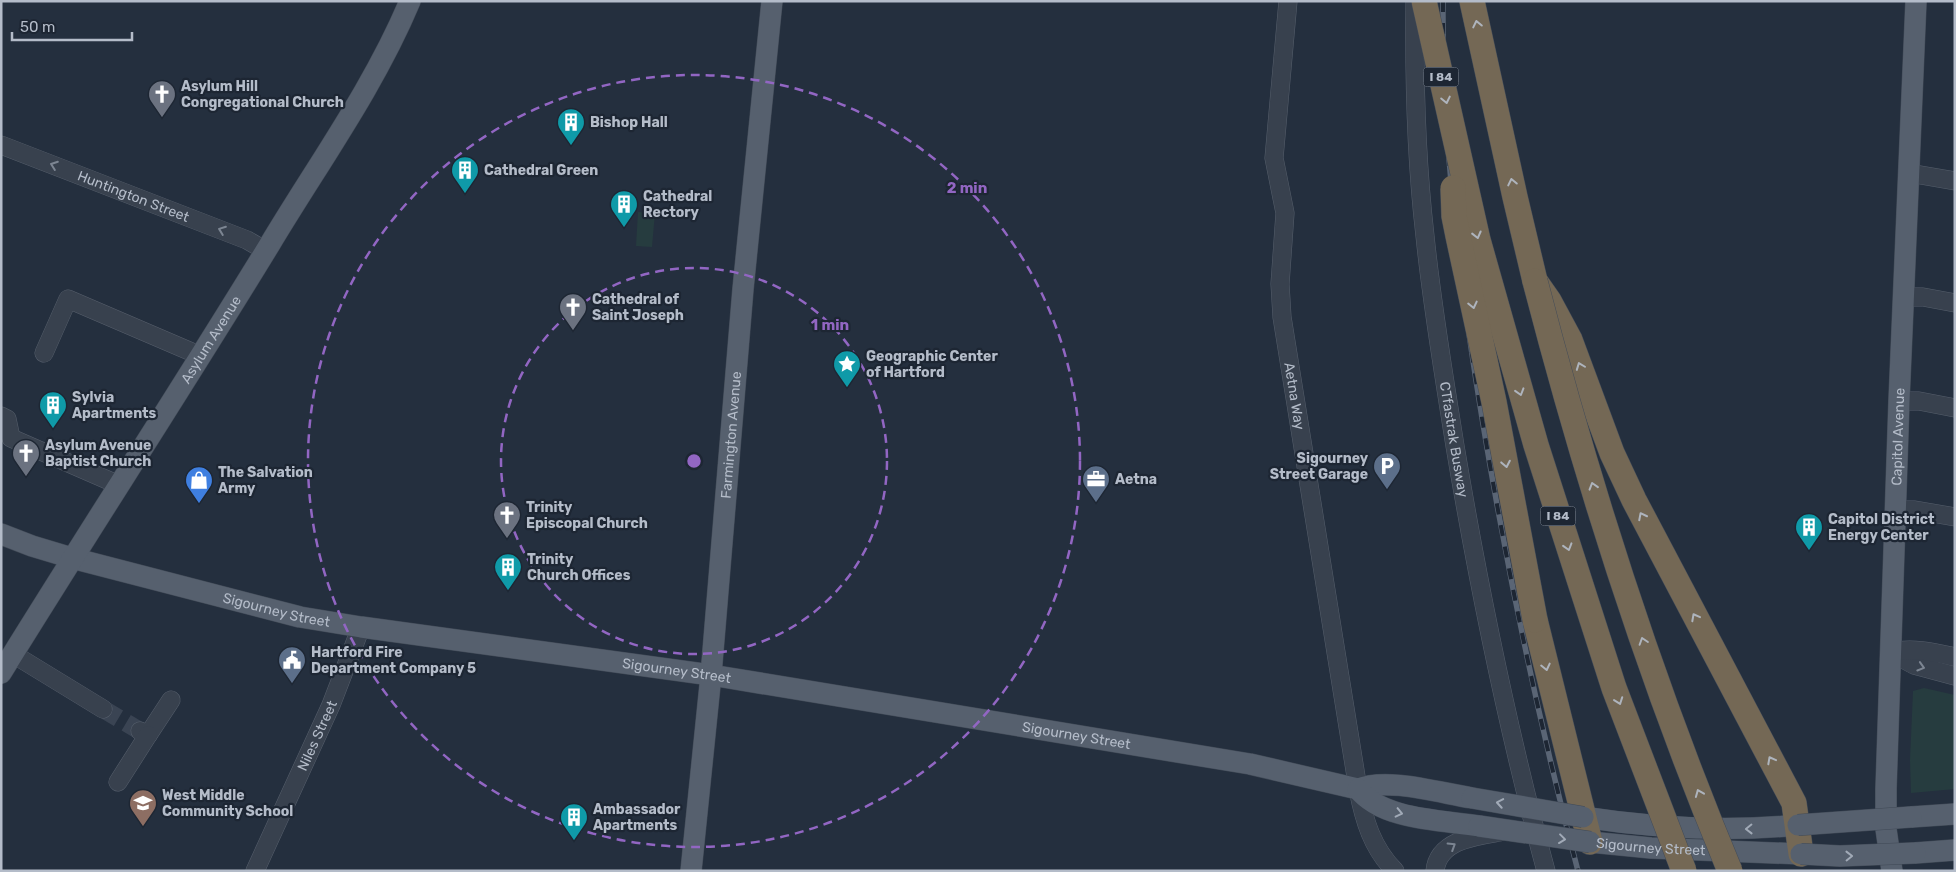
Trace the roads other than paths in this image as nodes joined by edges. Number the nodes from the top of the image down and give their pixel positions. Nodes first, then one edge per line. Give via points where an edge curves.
1 (410, 1) edge
2 (772, 1) edge
3 (1288, 1) edge
4 (1415, 1) edge
5 (1424, 1) edge
6 (1472, 1) edge
7 (1916, 1) edge
8 (1, 145) edge
9 (1457, 154) junction
10 (1909, 173) junction
11 (1955, 182) edge
12 (266, 251) junction
13 (1535, 281) junction
14 (1904, 297) junction
15 (1955, 303) edge
16 (44, 353) dead end
17 (201, 356) junction
18 (1899, 401) junction
19 (1955, 408) edge
20 (1, 416) edge
21 (119, 485) junction
22 (1895, 510) junction
23 (1955, 517) edge
24 (1, 534) edge
25 (72, 558) junction
26 (361, 627) junction
27 (1890, 652) junction
28 (13, 654) junction
29 (1955, 656) edge
30 (1, 673) edge
31 (711, 675) junction
32 (1955, 676) edge
33 (171, 700) dead end
34 (103, 709) tunnel mouth
35 (118, 782) dead end
36 (1358, 789) junction
37 (1955, 814) edge
38 (1583, 817) junction
39 (1798, 825) junction
40 (1480, 831) junction
41 (1590, 842) junction
42 (1955, 850) edge
43 (1801, 854) junction
44 (256, 871) edge
45 (691, 871) edge
46 (1395, 871) edge
47 (1435, 871) edge
48 (1546, 871) edge
49 (1684, 871) edge
50 (1730, 871) edge
51 (1892, 871) edge

1 - 12 main road, Asylum Avenue via 400,26 356,106
2 - 31 main road, Farmington Avenue via 743,289
3 - 36 street, Aetna Way via 1274,158 1285,213 1280,304
4 - 48 street, CTfastrak Busway via 1415,93 1422,197 1444,379 1496,670
5 -> 9 highway, I 84, bridge
13 -> 6 highway
7 - 10 main road, Capitol Avenue
12 -> 8 street, Huntington Street via 238,236
9 -> 38 highway, bridge via 1453,195 1458,236 1494,402 1535,620
9 -> 49 highway, I 84, bridge via 1480,249 1565,538 1614,688
10 - 11 street
10 - 14 main road, Capitol Avenue
12 - 17 main road, Asylum Avenue
39 -> 13 highway, bridge via 1794,803 1634,500 1612,453 1570,340
50 -> 13 highway, bridge via 1640,632 1576,432
14 - 15 street
14 - 18 main road, Capitol Avenue
16 - 17 street via 68,299
17 - 21 main road, Asylum Avenue
18 - 19 street
18 - 22 main road, Capitol Avenue
20 - 21 street via 7,419 11,438
21 - 25 main road, Asylum Avenue
22 - 23 street
22 - 27 main road, Capitol Avenue
24 - 25 main road, Sigourney Street
25 - 26 main road, Sigourney Street via 300,616
25 - 28 main road, Asylum Avenue
26 - 31 main road, Sigourney Street
26 - 44 street, Niles Street via 331,705
27 - 29 street via 1918,649
27 -> 32 street via 1914,665
27 - 51 main road, Capitol Avenue via 1886,829
28 - 30 main road, Asylum Avenue
28 - 34 street
31 - 36 main road, Sigourney Street via 1250,764
31 - 45 main road, Farmington Avenue
33 - 35 street via 144,733
38 -> 36 main road, Sigourney Street, bridge via 1392,785 1374,784
36 -> 40 main road, Sigourney Street via 1373,803 1396,813
36 - 46 street, Aetna Way via 1374,843
37 - 39 main road, Sigourney Street, bridge
39 -> 38 main road, Sigourney Street, bridge via 1756,829 1681,828
38 - 41 highway
39 - 43 highway
40 -> 41 main road, Sigourney Street, bridge
47 -> 40 street via 1438,859 1447,849
41 - 43 main road, Sigourney Street, bridge via 1651,848
43 -> 42 main road, Sigourney Street, bridge via 1840,856

